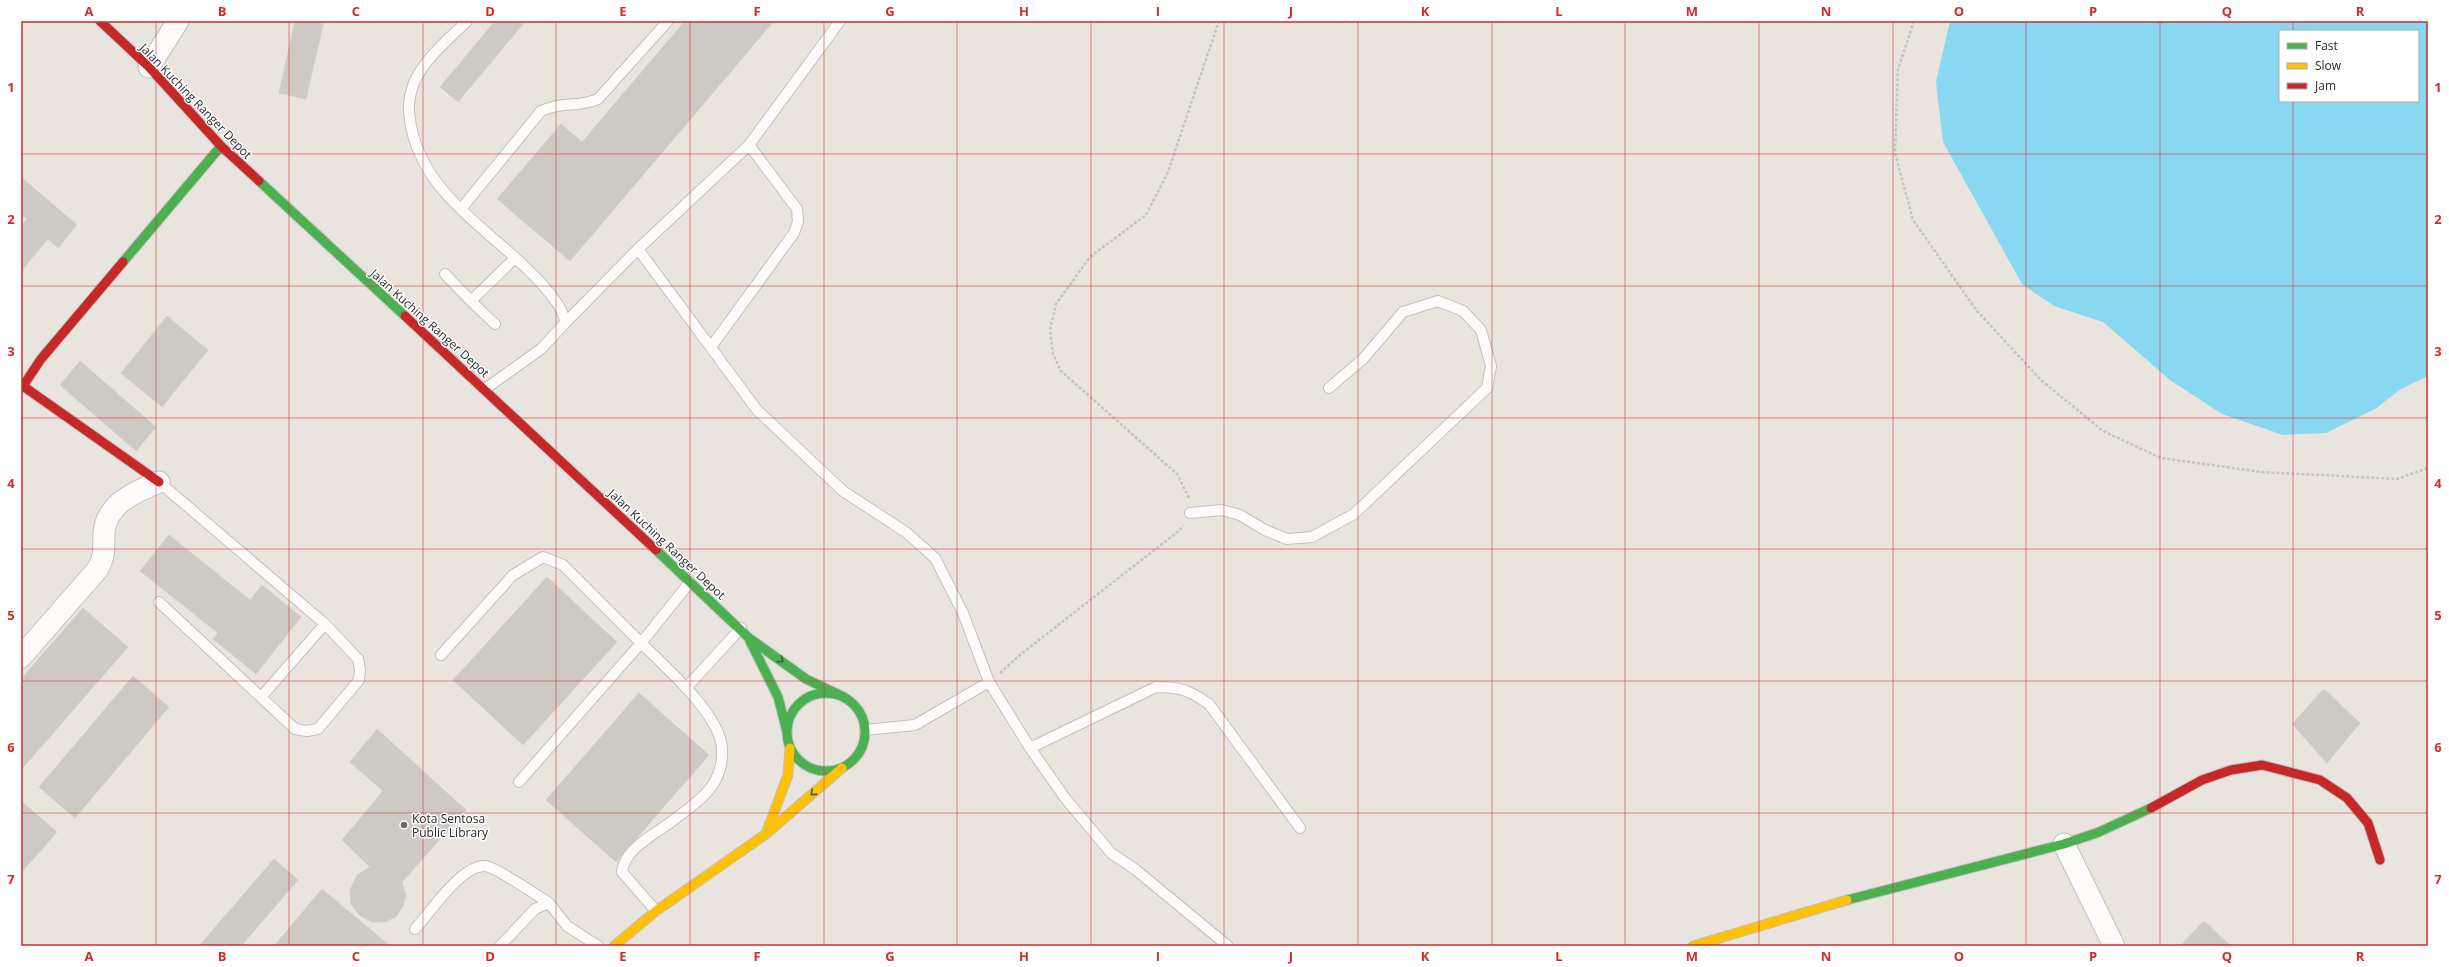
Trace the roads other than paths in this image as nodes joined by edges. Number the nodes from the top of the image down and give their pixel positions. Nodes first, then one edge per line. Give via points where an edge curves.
1 (100, 21) edge
2 (178, 21) edge
3 (467, 21) edge
4 (668, 21) edge
5 (840, 21) edge
6 (149, 67) junction
7 (749, 145) junction
8 (221, 146) junction
9 (461, 209) junction
10 (638, 249) junction
11 (515, 258) junction
12 (445, 274) dead end
13 (471, 301) junction
14 (566, 322) junction
15 (495, 324) dead end
16 (711, 347) junction
17 (22, 386) edge
18 (1329, 388) dead end
19 (485, 389) junction
20 (159, 482) junction
21 (1190, 513) road end
22 (690, 582) junction
23 (159, 602) dead end
24 (325, 624) junction
25 (741, 628) junction
26 (749, 638) junction
27 (641, 643) junction
28 (441, 655) dead end
29 (21, 657) edge
30 (989, 682) junction
31 (686, 688) junction
32 (262, 696) junction
33 (844, 697) junction
34 (865, 730) junction
35 (787, 732) junction
36 (790, 748) junction
37 (1030, 748) junction
38 (842, 768) junction
39 (519, 782) dead end
40 (1300, 828) dead end
41 (766, 834) junction
42 (2064, 844) junction
43 (2380, 860) dead end
44 (549, 903) junction
45 (656, 911) junction
46 (416, 929) dead end
47 (500, 946) edge
48 (598, 946) edge
49 (614, 946) edge
50 (1228, 946) edge
51 (1693, 946) edge
52 (2114, 946) edge

1 - 6 street, Jalan Kuching Ranger Depot
2 - 6 street
3 - 9 lane via 429,60 414,83 407,109 420,157 431,176
4 - 9 lane via 598,99 588,104 554,104 541,111
5 - 7 lane
6 - 8 street, Jalan Kuching Ranger Depot
7 - 10 lane
7 - 16 lane via 797,208 798,222 794,233
8 - 17 street via 41,358
8 - 19 street, Jalan Kuching Ranger Depot
9 - 11 lane
10 - 14 lane
10 - 16 lane
11 - 13 lane
11 - 14 lane via 557,303
12 - 13 lane
13 - 15 lane
14 - 19 lane via 541,349
16 - 30 lane via 763,416 843,491 907,533 935,558 963,613
17 - 20 street
18 - 21 lane via 1363,359 1403,312 1438,301 1463,311 1481,330 1491,366 1487,388 1372,498 1354,514 1312,537 1287,539 1264,530 1240,515 1222,510
19 - 22 street, Jalan Kuching Ranger Depot
20 - 24 lane
20 - 29 street via 115,506 106,518 104,558 98,570
22 - 25 street, Jalan Kuching Ranger Depot
22 - 27 lane
23 - 32 lane
24 - 32 lane
24 - 32 lane via 358,659 360,669 358,680 318,729 295,729
25 - 26 street, Jalan Kuching Ranger Depot
25 - 31 lane
26 -> 33 street via 806,679
26 - 35 street via 778,697
27 - 28 lane via 563,565 542,557 513,575
27 - 31 lane
27 - 39 lane
30 - 34 lane via 915,724
30 - 37 lane
31 - 45 lane via 715,725 722,748 720,769 708,794 623,861 622,872
33 - 34 street via 861,714
33 - 35 street via 831,693 818,694 802,701 792,713
34 - 38 street via 861,749 851,762
35 - 36 street
36 - 38 street via 806,766 819,771
36 - 41 street via 788,775
37 - 40 lane via 1156,687 1190,691 1209,704
37 - 50 lane via 1065,798 1111,853 1136,870
38 -> 41 street
41 - 45 street
42 - 43 street via 2132,818 2202,780 2231,770 2262,765 2320,780 2346,798 2368,823
42 - 51 street via 1860,896
42 - 52 street
44 - 46 lane via 486,866 475,868 460,877
44 - 47 lane via 536,909
44 - 48 lane via 567,926
45 - 49 street

